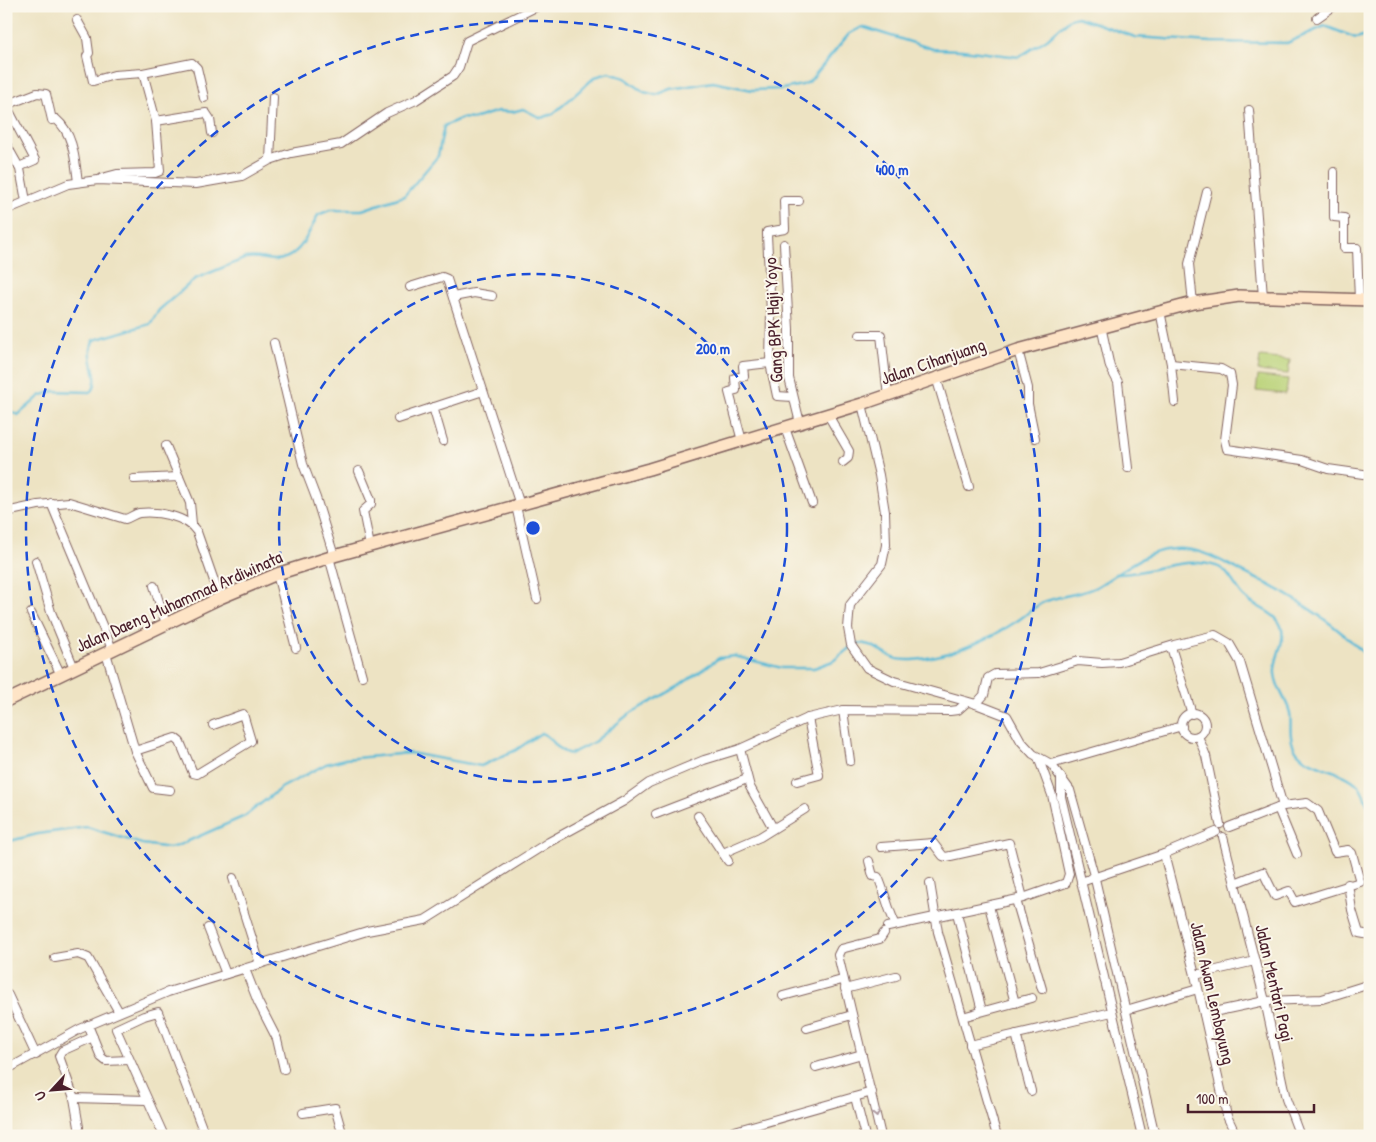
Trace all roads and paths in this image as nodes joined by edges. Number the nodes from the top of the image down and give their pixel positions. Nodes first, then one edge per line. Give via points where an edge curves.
1 (538, 6) edge
2 (1334, 6) edge
3 (1317, 18) dead end
4 (77, 20) dead end
5 (142, 73) junction
6 (273, 97) dead end
7 (204, 98) dead end
8 (6, 105) edge
9 (1249, 110) dead end
10 (156, 121) junction
11 (212, 133) dead end
12 (6, 144) edge
13 (270, 160) junction
14 (19, 167) junction
15 (1334, 172) dead end
16 (98, 180) junction
17 (78, 182) junction
18 (1207, 192) dead end
19 (26, 201) junction
20 (799, 201) dead end
21 (6, 210) edge
22 (784, 244) dead end
23 (410, 287) dead end
24 (492, 296) dead end
25 (1263, 297) junction
26 (453, 298) junction
27 (1364, 300) edge
28 (1193, 303) junction
29 (1160, 311) junction
30 (1101, 326) junction
31 (860, 335) dead end
32 (274, 342) dead end
33 (1018, 350) junction
34 (770, 363) junction
35 (1172, 364) junction
36 (936, 378) junction
37 (483, 391) junction
38 (888, 396) junction
39 (793, 397) junction
40 (1175, 402) dead end
41 (862, 404) junction
42 (433, 407) junction
43 (828, 415) junction
44 (398, 419) dead end
45 (800, 423) junction
46 (785, 428) junction
47 (1035, 438) dead end
48 (443, 441) dead end
49 (742, 441) junction
50 (166, 446) dead end
51 (843, 462) dead end
52 (1128, 468) dead end
53 (359, 471) dead end
54 (1370, 475) edge
55 (179, 477) junction
56 (134, 479) dead end
57 (969, 487) dead end
58 (51, 503) junction
59 (812, 503) dead end
60 (518, 506) junction
61 (6, 512) edge
62 (192, 524) junction
63 (370, 546) junction
64 (332, 556) junction
65 (36, 561) dead end
66 (277, 574) junction
67 (154, 586) dead end
68 (220, 598) junction
69 (537, 599) dead end
70 (32, 614) dead end
71 (166, 624) junction
72 (1171, 647) junction
73 (296, 648) dead end
74 (109, 651) junction
75 (74, 668) junction
76 (61, 675) junction
77 (362, 676) dead end
78 (6, 701) edge
79 (967, 702) junction
80 (976, 704) junction
81 (843, 710) junction
82 (1192, 714) junction
83 (808, 718) junction
84 (213, 725) dead end
85 (1182, 726) junction
86 (1198, 736) junction
87 (740, 749) junction
88 (135, 751) junction
89 (1038, 757) junction
90 (850, 760) dead end
91 (1051, 764) junction
92 (1060, 777) junction
93 (747, 778) junction
94 (797, 781) dead end
95 (170, 790) dead end
96 (1280, 807) junction
97 (805, 809) dead end
98 (656, 814) dead end
99 (698, 816) dead end
100 (1220, 824) junction
101 (1228, 827) junction
102 (773, 828) junction
103 (1216, 832) junction
104 (1224, 836) junction
105 (881, 847) dead end
106 (723, 853) junction
107 (1164, 854) junction
108 (1297, 854) dead end
109 (728, 861) dead end
110 (869, 861) dead end
111 (233, 878) dead end
112 (1095, 879) junction
113 (1081, 882) junction
114 (930, 883) dead end
115 (1235, 883) junction
116 (1348, 884) junction
117 (1020, 899) junction
118 (989, 906) junction
119 (957, 913) junction
120 (937, 917) junction
121 (208, 928) dead end
122 (889, 929) junction
123 (1370, 935) edge
124 (56, 958) dead end
125 (1255, 961) junction
126 (260, 964) junction
127 (245, 969) junction
128 (226, 974) junction
129 (1195, 975) junction
130 (896, 976) dead end
131 (842, 980) junction
132 (1370, 984) edge
133 (845, 989) junction
134 (1042, 989) dead end
135 (1198, 989) junction
136 (8, 996) dead end
137 (782, 996) dead end
138 (1032, 998) dead end
139 (1265, 1001) junction
140 (1015, 1002) junction
141 (1126, 1010) junction
142 (982, 1011) junction
143 (119, 1012) junction
144 (1112, 1012) junction
145 (1204, 1014) junction
146 (852, 1015) junction
147 (966, 1016) dead end
148 (88, 1024) junction
149 (807, 1028) dead end
150 (1016, 1034) junction
151 (93, 1037) junction
152 (970, 1045) junction
153 (862, 1054) junction
154 (36, 1055) junction
155 (129, 1060) junction
156 (816, 1067) dead end
157 (284, 1069) dead end
158 (6, 1070) edge
159 (1031, 1091) dead end
160 (872, 1092) junction
161 (855, 1097) junction
162 (74, 1098) junction
163 (147, 1100) junction
164 (303, 1113) dead end
165 (79, 1127) dead end
166 (204, 1133) junction
167 (164, 1136) edge
168 (185, 1136) edge
169 (225, 1136) edge
170 (343, 1136) edge
171 (717, 1136) edge
172 (865, 1136) edge
173 (881, 1136) edge
174 (997, 1136) edge
175 (1142, 1136) edge
176 (1155, 1136) edge
177 (1239, 1136) edge
178 (1300, 1136) edge

1 - 13 street via 467,41 453,76 373,122 360,134 341,144
2 - 3 street
4 - 5 street via 87,38 93,81 114,75
5 - 7 street via 195,64
5 - 10 street
6 - 13 street
8 - 14 street via 35,160
8 - 17 street via 37,93 46,94 52,120 62,124 72,144
9 - 25 street
10 - 11 street via 206,113
10 - 16 street via 160,170 155,173 117,174
12 - 14 street
13 - 16 street via 242,176 196,184
14 - 19 street
15 - 27 street via 1334,217 1344,218 1344,248 1357,248
16 - 17 street
17 - 19 street
18 - 28 street via 1190,264
19 - 21 street
20 - 34 street via 784,202 785,229 767,232
22 - 39 street, Gang BPK Haji Yoyo via 789,378
23 - 26 street via 446,277
24 - 26 street via 474,293
25 - 27 main road, Jalan Cihanjuang
25 - 28 main road, Jalan Cihanjuang via 1239,296
26 - 37 street
28 - 29 main road, Jalan Cihanjuang
29 - 30 main road, Jalan Cihanjuang
29 - 35 street
30 - 33 main road, Jalan Cihanjuang
30 - 52 street via 1110,367 1118,382
31 - 38 street via 881,335
32 - 64 street via 303,464
33 - 36 main road, Jalan Cihanjuang
33 - 47 street via 1028,388
34 - 39 street via 777,396
34 - 49 street via 743,366 744,376 735,378 736,390 729,392
35 - 40 street
35 - 54 street via 1221,369 1230,374 1227,449 1302,460 1328,469
36 - 38 main road, Jalan Cihanjuang
36 - 57 street
37 - 42 street
37 - 60 street
38 - 41 main road, Jalan Cihanjuang
39 - 45 street, Gang BPK Haji Yoyo
41 - 43 main road, Jalan Cihanjuang
41 - 79 street via 879,475 886,545 882,564 850,605 848,628 851,645 868,668 894,680
42 - 44 street
42 - 48 street
43 - 45 main road, Jalan Cihanjuang
43 - 51 street via 849,451
45 - 46 main road, Jalan Cihanjuang
46 - 49 main road, Jalan Cihanjuang
46 - 59 street
49 - 60 main road, Jalan Cihanjuang
50 - 55 street
53 - 63 street via 371,500 363,517
55 - 56 street
55 - 62 street via 190,503
58 - 61 street
58 - 62 street via 69,502 125,519 149,513
58 - 74 street
60 - 63 main road, Jalan Daeng Muhammad Ardiwinata
60 - 69 street
62 - 68 street
63 - 64 main road, Jalan Daeng Muhammad Ardiwinata
64 - 66 main road, Jalan Daeng Muhammad Ardiwinata
64 - 77 street
65 - 75 street via 51,612
66 - 68 main road, Jalan Daeng Muhammad Ardiwinata
66 - 73 street
67 - 71 street
68 - 71 main road, Jalan Daeng Muhammad Ardiwinata
70 - 76 street
71 - 74 main road, Jalan Daeng Muhammad Ardiwinata
72 - 80 street via 1118,662 1078,661 1039,673 995,674 988,678 984,695
72 - 82 street
72 - 96 street via 1215,635 1229,644 1240,662
74 - 75 main road, Jalan Daeng Muhammad Ardiwinata
74 - 88 street
75 - 76 main road, Jalan Daeng Muhammad Ardiwinata
76 - 78 main road, Jalan Daeng Muhammad Ardiwinata
79 - 80 street
79 - 81 street via 958,710 950,711
80 - 89 street via 1007,716 1021,741
81 - 83 street
81 - 90 street
82 - 85 street via 1183,719
82 - 86 street via 1204,720 1203,731
83 - 87 street
83 - 94 street via 819,775
84 - 88 street via 242,714 251,741 197,774 193,773 181,744 175,738
85 - 86 street via 1188,735
85 - 91 street
86 - 100 street via 1206,756
87 - 93 street
87 - 126 street via 649,783 425,920 367,931
88 - 95 street via 153,788
89 - 91 street
89 - 117 street via 1052,795 1069,874 1062,886
91 - 92 street
92 - 112 street via 1073,796
92 - 113 street via 1061,797
93 - 98 street
93 - 102 street
96 - 101 street
96 - 108 street
96 - 116 street via 1308,803 1313,806 1322,817 1335,852 1348,850 1352,853 1360,882
97 - 102 street
99 - 106 street
100 - 101 street
100 - 103 street
101 - 104 street
102 - 106 street
103 - 104 street
103 - 107 street
104 - 115 street, Jalan Mentari Pagi
105 - 117 street via 933,843 946,857 1008,843
106 - 109 street
107 - 112 street
107 - 129 street, Jalan Awan Lembayung
110 - 122 street via 871,873 882,883
111 - 126 street
112 - 113 street
112 - 141 street
113 - 144 street
114 - 120 street
115 - 116 street via 1263,872 1274,895 1289,891 1295,902
115 - 125 street, Jalan Mentari Pagi
116 - 123 street via 1359,933
117 - 118 street
117 - 134 street
118 - 119 street
118 - 140 street
119 - 120 street
119 - 142 street
120 - 122 street
120 - 152 street via 938,932
121 - 128 street
122 - 131 street via 880,939 841,949 838,955
124 - 143 street via 78,954 88,958
125 - 129 street
125 - 139 street, Jalan Mentari Pagi
126 - 127 street
127 - 128 street
127 - 157 street via 277,1040
128 - 143 street
129 - 135 street, Jalan Awan Lembayung
130 - 133 street
131 - 133 street
131 - 137 street
132 - 139 street via 1322,999
133 - 146 street
135 - 141 street
135 - 145 street, Jalan Awan Lembayung
136 - 154 street
138 - 140 street
139 - 145 street
139 - 178 street, Jalan Mentari Pagi via 1286,1099
140 - 142 street
141 - 144 street via 1119,1017
141 - 176 street
142 - 147 street
143 - 148 street
144 - 150 street
144 - 175 street
145 - 177 street, Jalan Awan Lembayung via 1227,1116
146 - 149 street
146 - 153 street
148 - 151 street
148 - 154 street
150 - 152 street
150 - 159 street
151 - 155 street via 101,1057
151 - 162 street via 62,1051 59,1056
152 - 174 street
153 - 156 street
153 - 160 street
154 - 158 street
155 - 163 street
155 - 166 street via 116,1029 158,1012
160 - 161 street
160 -> 173 street
161 - 171 street
161 - 172 street
162 - 163 street
162 - 165 street
163 - 167 street
164 - 170 street via 335,1108
166 - 168 street
166 - 169 street

